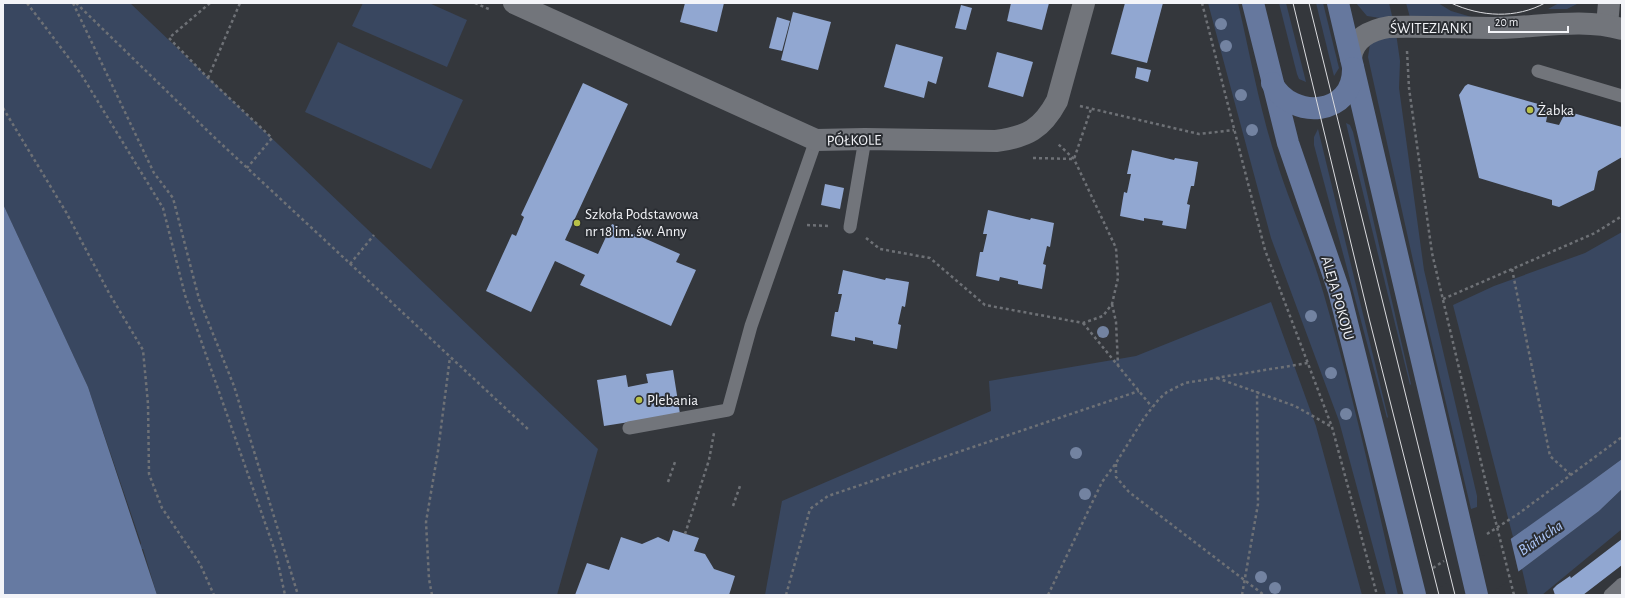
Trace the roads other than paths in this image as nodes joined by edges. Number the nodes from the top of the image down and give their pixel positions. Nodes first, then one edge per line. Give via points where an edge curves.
1 (514, 3) edge
2 (1084, 3) edge
3 (1253, 3) edge
4 (1338, 3) edge
5 (1609, 3) edge
6 (1615, 27) edge
7 (1352, 63) junction
8 (1538, 72) dead end
9 (1270, 76) junction
10 (1622, 96) edge
11 (865, 139) junction
12 (816, 140) junction
13 (850, 227) road end
14 (629, 428) dead end
15 (1622, 584) edge
16 (1415, 595) edge
17 (1477, 595) edge
18 (1610, 595) edge

1 - 12 street, PÓŁKOLE
2 - 11 street, PÓŁKOLE via 1057,101 1040,125 1028,134 996,141
3 - 9 main road, ALEJA POKOJU
4 - 7 main road
5 - 6 street
6 - 7 street, ŚWITEZIANKI via 1389,28 1372,31 1362,37 1353,48
7 - 9 main road via 1351,85 1344,95 1334,103 1319,109 1307,109 1287,99 1276,90
7 - 17 main road
8 - 10 lane
9 - 16 main road, ALEJA POKOJU via 1288,143 1339,290
11 - 12 street, PÓŁKOLE
11 - 13 lane
12 - 14 lane via 751,326 728,410
15 - 18 lane

